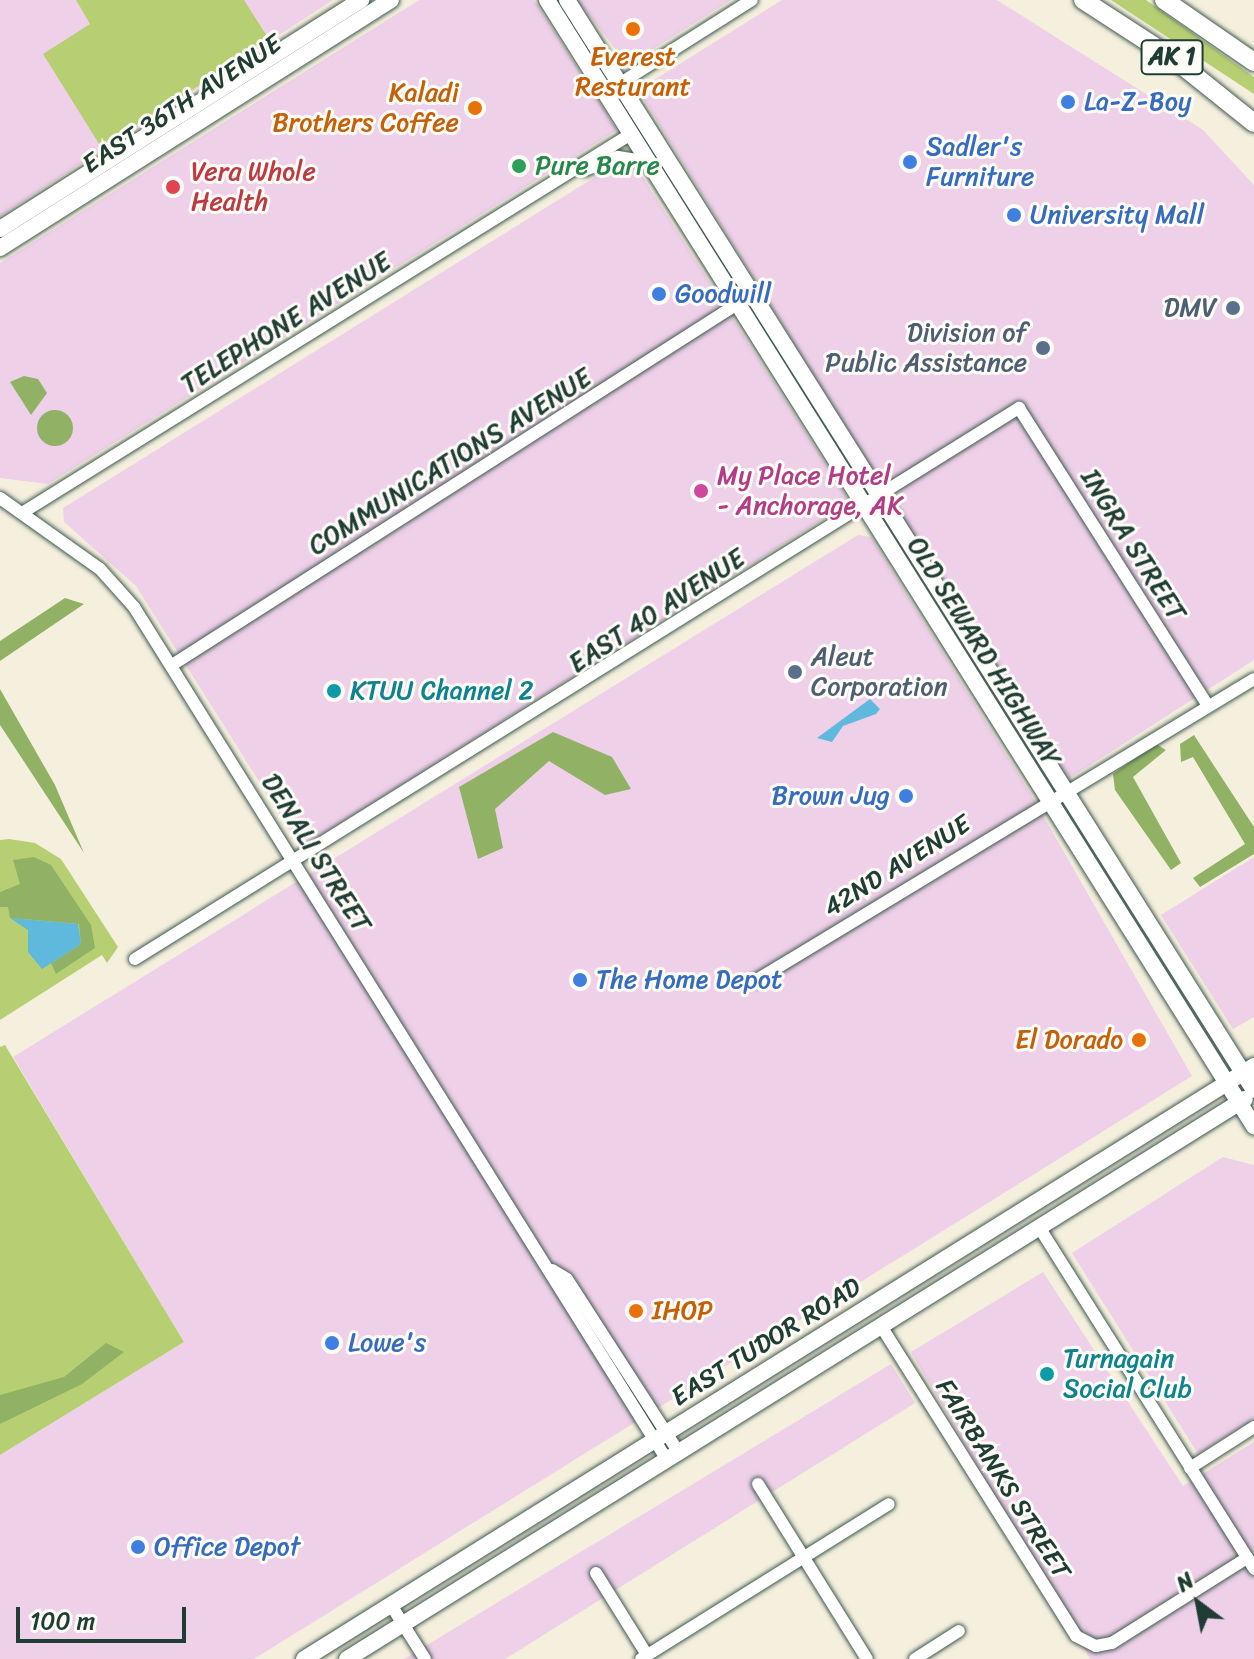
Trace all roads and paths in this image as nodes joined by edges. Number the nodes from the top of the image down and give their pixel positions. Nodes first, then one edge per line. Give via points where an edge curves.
1 (361, 0) edge
2 (391, 0) edge
3 (547, 0) edge
4 (567, 0) edge
5 (752, 0) edge
6 (1083, 0) edge
7 (1164, 0) edge
8 (268, 60) junction
9 (1254, 62) edge
10 (619, 84) junction
11 (1254, 123) edge
12 (191, 127) junction
13 (631, 134) junction
14 (650, 162) junction
15 (574, 171) junction
16 (685, 190) junction
17 (0, 229) edge
18 (0, 248) edge
19 (745, 300) junction
20 (1019, 408) joint
21 (0, 498) edge
22 (870, 500) junction
23 (22, 513) junction
24 (172, 665) junction
25 (1254, 679) edge
26 (1208, 706) junction
27 (1056, 796) junction
28 (295, 862) junction
29 (135, 959) dead end
30 (755, 981) dead end
31 (1249, 1070) edge
32 (1226, 1083) junction
33 (1254, 1091) edge
34 (1239, 1102) junction
35 (1254, 1126) edge
36 (1039, 1227) junction
37 (881, 1326) junction
38 (1254, 1427) edge
39 (660, 1436) junction
40 (673, 1456) junction
41 (1190, 1468) junction
42 (758, 1484) dead end
43 (889, 1504) dead end
44 (806, 1556) junction
45 (1250, 1563) edge
46 (596, 1573) dead end
47 (391, 1605) junction
48 (403, 1624) junction
49 (959, 1631) dead end
50 (644, 1657) edge
51 (304, 1659) edge
52 (347, 1659) edge
53 (425, 1659) edge
54 (867, 1659) edge
55 (915, 1659) edge

1 - 8 main road, EAST 36TH AVENUE
2 - 12 main road, EAST 36TH AVENUE
3 - 13 main road, OLD SEWARD HIGHWAY
4 - 10 main road, OLD SEWARD HIGHWAY
5 - 10 street
6 - 11 highway, AK 1 via 1174,59
7 - 9 highway, AK 1
8 - 12 main road via 261,74 194,118
8 - 17 main road, EAST 36TH AVENUE
10 - 16 main road, OLD SEWARD HIGHWAY
12 - 18 main road, EAST 36TH AVENUE
13 - 14 main road, OLD SEWARD HIGHWAY
13 - 15 street, TELEPHONE AVENUE
13 - 16 main road via 648,142
14 - 15 street, TELEPHONE AVENUE via 618,157
14 - 19 main road, OLD SEWARD HIGHWAY
15 - 23 street, TELEPHONE AVENUE
16 - 19 main road, OLD SEWARD HIGHWAY
19 - 22 main road, OLD SEWARD HIGHWAY
19 - 24 street, COMMUNICATIONS AVENUE
20 - 22 street, EAST 40 AVENUE
20 - 26 street, INGRA STREET
21 - 23 street, DENALI STREET
22 - 27 main road, OLD SEWARD HIGHWAY
22 - 28 street, EAST 40 AVENUE
23 - 24 street, DENALI STREET via 100,569
24 - 28 street, DENALI STREET
25 - 26 street, 42ND AVENUE
26 - 27 street, 42ND AVENUE
27 - 30 street, 42ND AVENUE
27 - 31 main road, OLD SEWARD HIGHWAY
27 - 32 main road, OLD SEWARD HIGHWAY
28 - 29 street, EAST 40 AVENUE
28 - 39 street, DENALI STREET via 552,1270 567,1279
31 - 32 main road, EAST TUDOR ROAD
31 - 33 main road, OLD SEWARD HIGHWAY
32 - 34 main road, OLD SEWARD HIGHWAY
32 - 39 main road, EAST TUDOR ROAD
33 - 34 main road, EAST TUDOR ROAD
34 - 35 main road, OLD SEWARD HIGHWAY
34 - 36 main road, EAST TUDOR ROAD
36 - 37 main road, EAST TUDOR ROAD
36 - 41 street
37 - 40 main road, EAST TUDOR ROAD
37 - 45 street, FAIRBANKS STREET via 1076,1636 1096,1646 1112,1643
38 - 41 street
39 - 40 street, DENALI STREET
39 - 47 main road, EAST TUDOR ROAD
40 - 48 main road, EAST TUDOR ROAD
41 - 45 street
42 - 44 street
43 - 44 street
44 - 50 street
44 - 54 street
46 - 50 street
47 - 48 street
47 - 51 main road, EAST TUDOR ROAD
48 - 52 main road, EAST TUDOR ROAD
48 - 53 street
49 - 55 street

